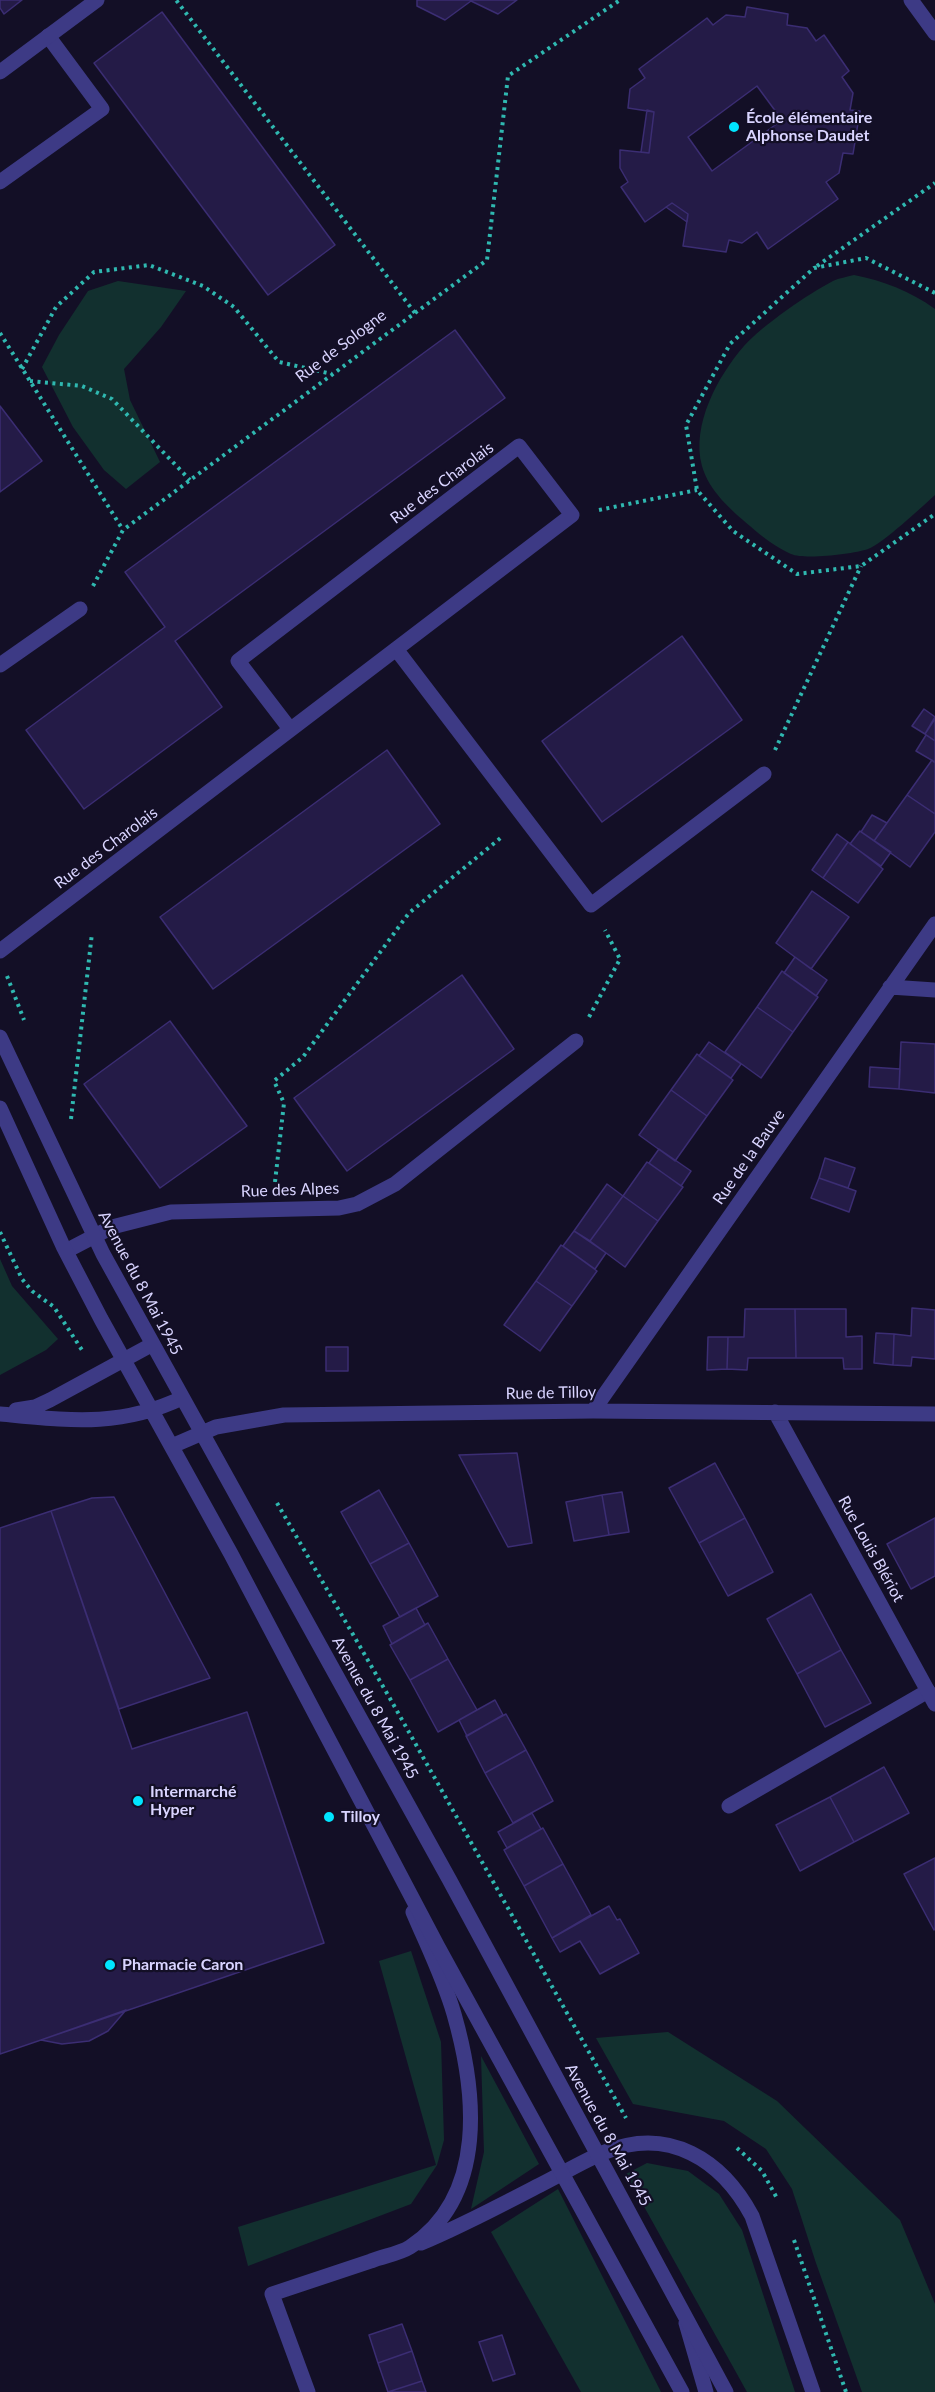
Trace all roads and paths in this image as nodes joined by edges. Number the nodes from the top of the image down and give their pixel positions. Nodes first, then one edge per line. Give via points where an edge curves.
1 (97, 0) edge
2 (176, 0) edge
3 (620, 0) edge
4 (911, 0) edge
5 (935, 33) edge
6 (48, 36) junction
7 (0, 72) edge
8 (0, 182) edge
9 (935, 183) edge
10 (814, 268) junction
11 (935, 293) edge
12 (415, 314) junction
13 (0, 333) edge
14 (22, 369) junction
15 (333, 375) junction
16 (30, 381) junction
17 (190, 480) junction
18 (697, 490) junction
19 (935, 514) edge
20 (572, 515) junction
21 (123, 530) junction
22 (861, 566) junction
23 (80, 609) joint
24 (396, 649) junction
25 (0, 665) edge
26 (290, 729) junction
27 (764, 774) joint
28 (525, 818) junction
29 (591, 905) junction
30 (935, 924) edge
31 (92, 933) dead end
32 (0, 951) edge
33 (890, 987) junction
34 (935, 990) edge
35 (0, 1037) edge
36 (576, 1041) joint
37 (0, 1108) edge
38 (70, 1122) dead end
39 (272, 1210) junction
40 (94, 1237) junction
41 (66, 1251) junction
42 (153, 1344) junction
43 (123, 1360) junction
44 (182, 1398) junction
45 (593, 1411) junction
46 (0, 1412) edge
47 (152, 1412) junction
48 (775, 1412) junction
49 (935, 1414) edge
50 (201, 1433) junction
51 (172, 1446) junction
52 (932, 1698) edge
53 (729, 1806) dead end
54 (389, 1854) junction
55 (598, 2155) junction
56 (562, 2174) junction
57 (408, 2248) junction
58 (684, 2313) junction
59 (308, 2392) edge
60 (682, 2392) edge
61 (706, 2392) edge
62 (726, 2392) edge
63 (813, 2392) edge

1 - 6 street
2 - 12 path, Rue de Sologne
3 - 12 path via 508,76 487,260
4 - 5 street
6 - 7 street
6 - 8 street via 102,109
9 - 10 path
10 - 11 path via 866,258
10 - 18 path via 730,344 687,425
12 - 15 path, Rue de Sologne
13 - 14 path
14 - 15 path via 56,307 94,272 149,265 203,286 234,307 279,362
14 - 16 path
15 - 17 path, Rue de Sologne
16 - 17 path via 82,386 112,399
16 - 21 path
17 - 21 path, Rue de Sologne
18 - 20 path
18 - 22 path via 733,531 797,574
19 - 22 path
20 - 24 street, Rue des Charolais
20 - 26 street, Rue des Charolais via 519,446 238,661
21 - 23 path, Rue de Sologne
22 - 27 path
23 - 25 street
24 - 26 street, Rue des Charolais
24 - 28 street
26 - 32 street, Rue des Charolais
27 - 29 street
28 - 29 street
28 - 39 path via 409,913 303,1057 274,1081 284,1103
29 - 36 path via 620,959
30 - 33 street, Rue de la Bauve
31 - 38 path
33 - 34 street
33 - 45 street, Rue de la Bauve
35 - 40 street, Avenue du 8 Mai 1945
36 - 39 street, Rue des Alpes via 376,1196 339,1208
37 - 41 street
39 - 40 street, Rue des Alpes via 171,1212 127,1222
40 - 41 street, Rue des Alpes
40 - 42 street, Avenue du 8 Mai 1945
41 - 43 street
42 - 43 street
42 - 44 street, Avenue du 8 Mai 1945
43 - 46 street via 35,1407
43 - 47 street
44 - 47 street
44 - 50 street, Avenue du 8 Mai 1945
45 - 48 street, Rue de Tilloy
45 - 50 street, Rue de Tilloy via 284,1415 234,1422
46 - 47 street via 96,1420
47 - 51 street
48 - 49 street, Rue de Tilloy
48 - 52 street, Rue Louis Blériot
50 - 51 street, Rue de Tilloy
50 - 55 street, Avenue du 8 Mai 1945
51 - 54 street
52 - 53 street
54 - 56 street
54 - 57 street via 453,2011 470,2093 470,2142 457,2190 435,2224
55 - 56 street
55 - 58 street, Avenue du 8 Mai 1945
55 - 63 street via 636,2144 666,2145 709,2162 730,2182 752,2216
56 - 57 street
56 - 60 street
57 - 59 street via 272,2294
58 - 61 street
58 - 62 street, Avenue du 8 Mai 1945

